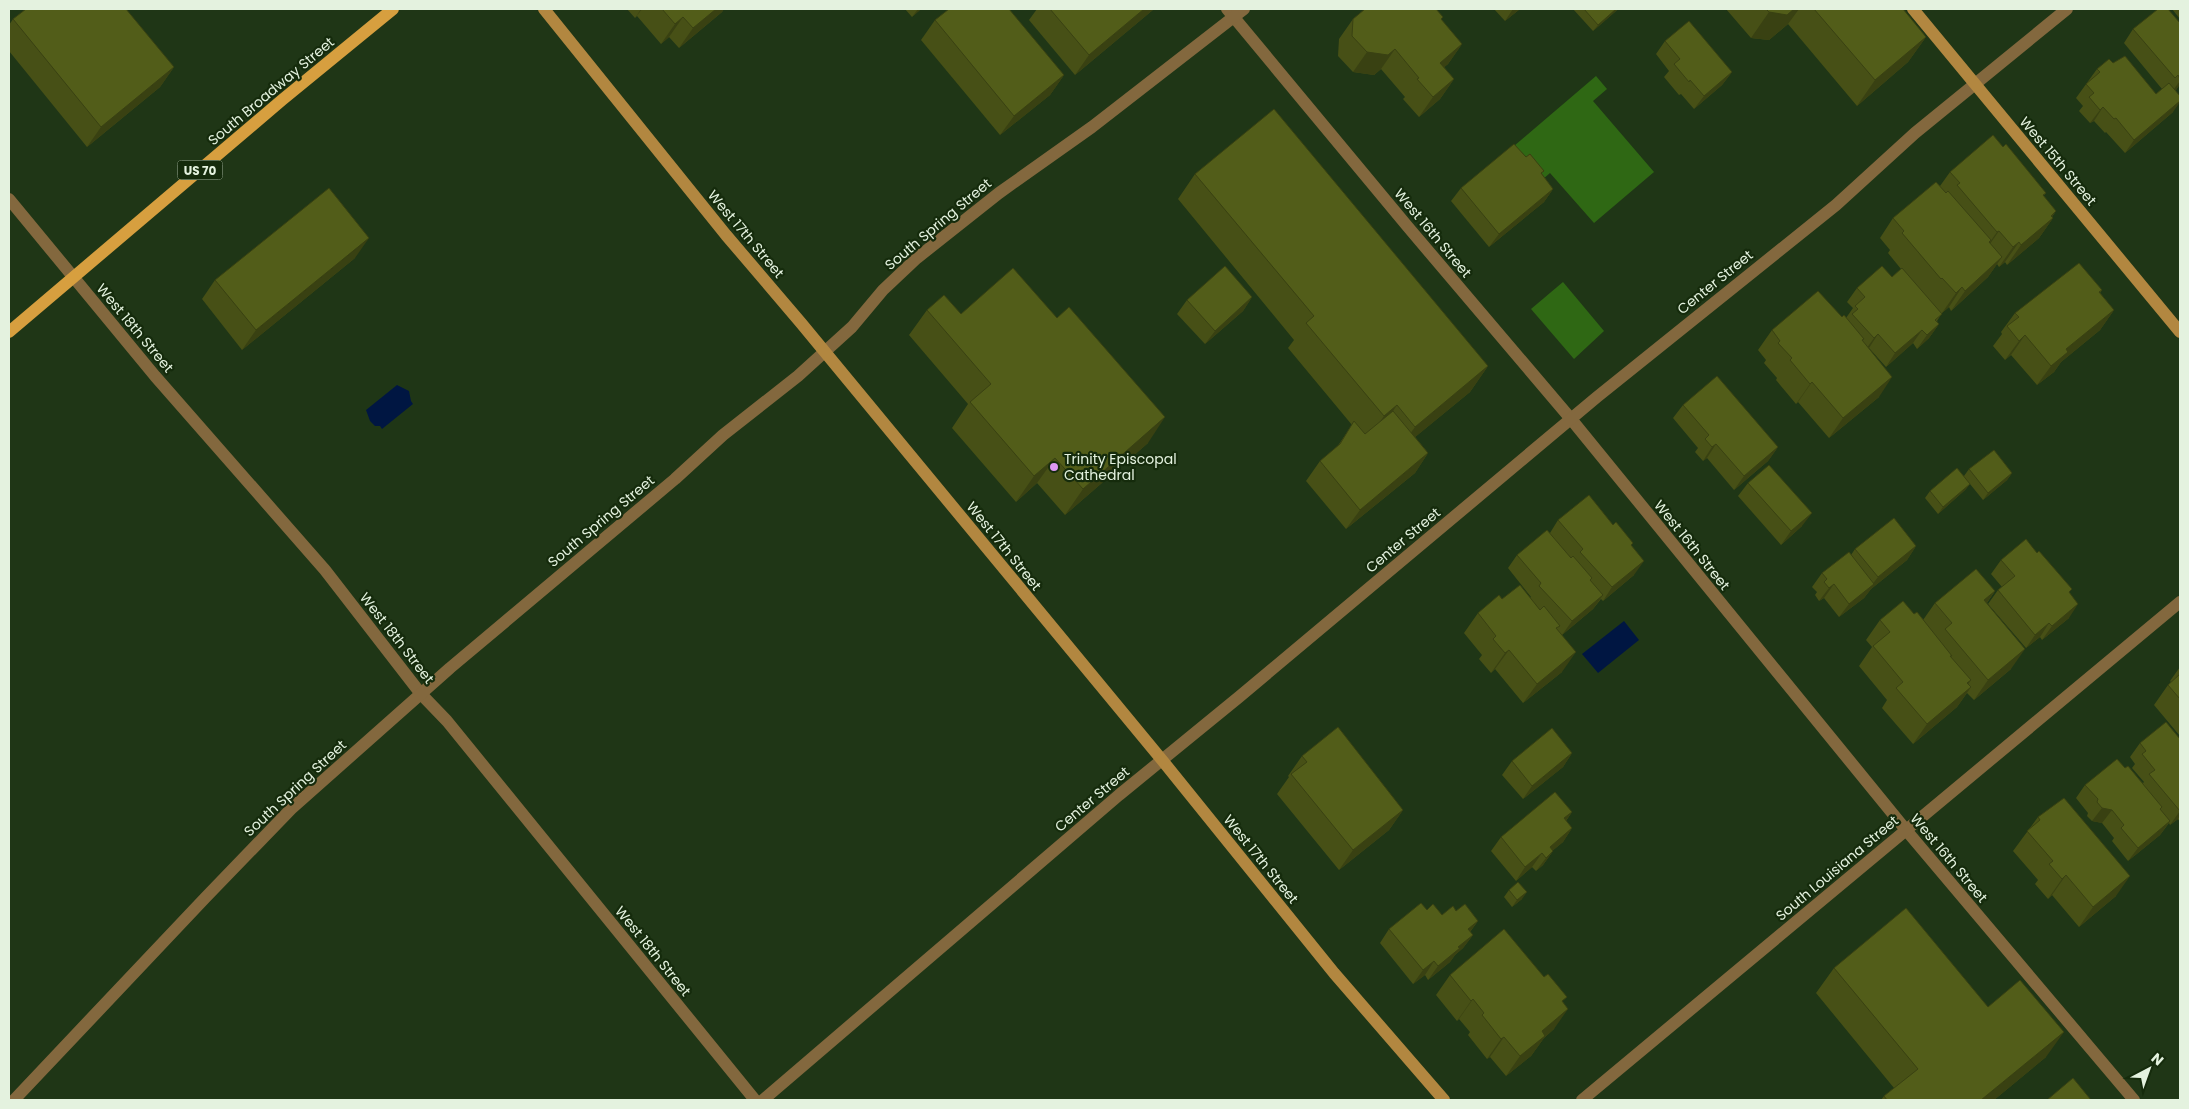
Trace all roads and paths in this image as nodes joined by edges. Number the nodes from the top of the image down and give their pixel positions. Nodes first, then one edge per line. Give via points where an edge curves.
1 (393, 9) edge
2 (544, 9) edge
3 (1913, 9) edge
4 (2067, 9) edge
5 (1235, 12) edge
6 (1975, 84) junction
7 (9, 199) edge
8 (74, 277) junction
9 (9, 332) edge
10 (2180, 332) edge
11 (824, 351) junction
12 (1571, 419) junction
13 (2180, 602) edge
14 (421, 694) junction
15 (1162, 760) junction
16 (1906, 830) junction
17 (14, 1100) edge
18 (755, 1100) edge
19 (763, 1100) edge
20 (1444, 1100) edge
21 (1582, 1100) edge
22 (2134, 1100) edge

1 - 8 main road, South Broadway Street / US 70
2 - 11 main road, West 17th Street
3 - 6 main road, West 15th Street
4 - 6 street, Center Street
5 - 11 street, South Spring Street via 1092,127 999,192 917,258 883,290 852,327
5 - 12 street, West 16th Street via 1408,227
6 - 10 main road, West 15th Street
6 - 12 street, Center Street via 1836,205
7 - 8 street, West 18th Street
8 - 9 main road, South Broadway Street / US 70
8 - 14 street, West 18th Street via 155,376 325,570
11 - 14 street, South Spring Street
11 - 15 main road, West 17th Street
12 - 15 street, Center Street
12 - 16 street, West 16th Street
13 - 16 street, South Louisiana Street
14 - 17 street, South Spring Street via 291,809
14 - 18 street, West 18th Street via 453,728
15 - 19 street, Center Street
15 - 20 main road, West 17th Street via 1334,973
16 - 21 street, South Louisiana Street
16 - 22 street, West 16th Street

